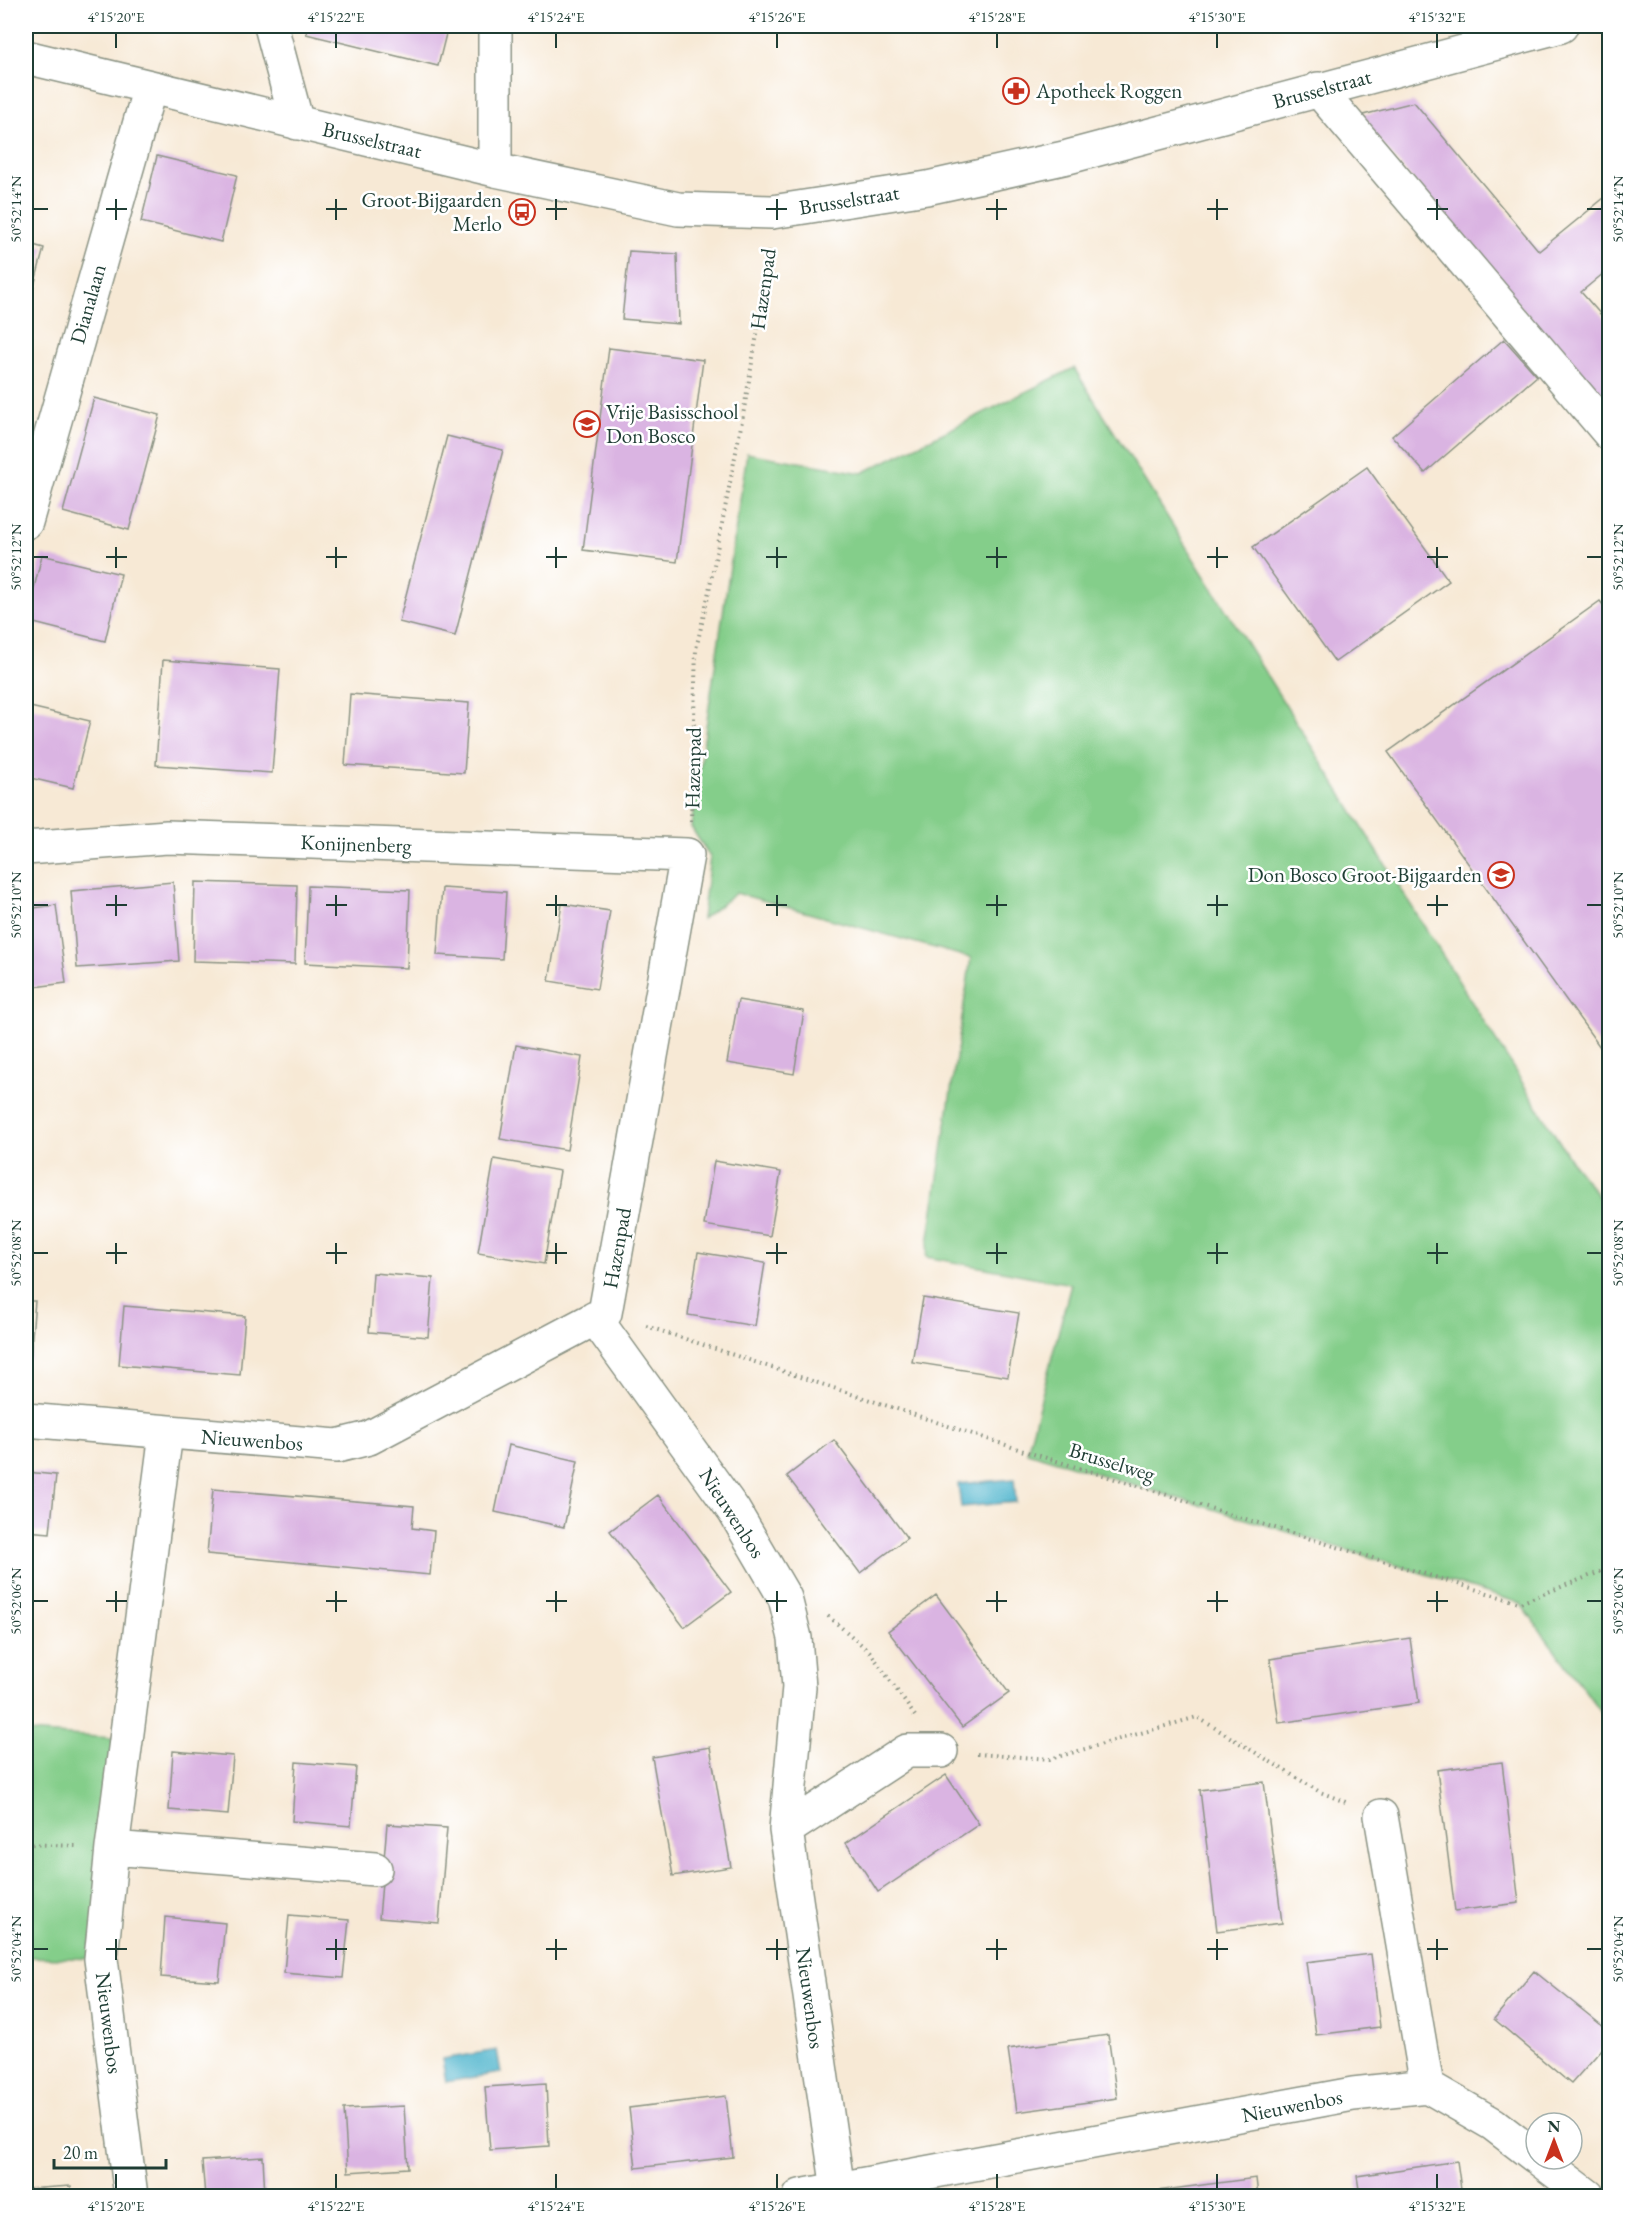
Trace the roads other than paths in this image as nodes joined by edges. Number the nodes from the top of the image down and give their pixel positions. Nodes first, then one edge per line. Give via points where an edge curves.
1 (271, 26) edge
2 (495, 26) edge
3 (1561, 26) edge
4 (26, 57) edge
5 (150, 87) junction
6 (1318, 89) junction
7 (297, 123) junction
8 (495, 170) junction
9 (1610, 434) edge
10 (26, 522) edge
11 (26, 848) edge
12 (687, 855) joint
13 (600, 1316) junction
14 (26, 1420) edge
15 (166, 1433) junction
16 (941, 1751) road end
17 (1381, 1816) road end
18 (786, 1830) junction
19 (112, 1848) junction
20 (375, 1869) dead end
21 (1427, 2086) junction
22 (1524, 2148) edge
23 (1554, 2171) edge
24 (838, 2190) junction
25 (131, 2196) edge
26 (800, 2196) edge
27 (1588, 2196) edge

1 - 7 street
2 - 8 street
3 - 6 street, Brusselstraat
4 - 5 street, Brusselstraat
5 - 7 street, Brusselstraat
5 - 10 street, Dianalaan
6 - 8 street, Brusselstraat via 1068,157 927,188 772,212 678,208
6 - 9 street
7 - 8 street, Brusselstraat
11 - 12 street, Konijnenberg via 167,837
12 - 13 street, Hazenpad
13 - 15 street, Nieuwenbos via 369,1438 337,1446
13 - 18 street, Nieuwenbos via 734,1511 785,1598 795,1638 799,1687
14 - 15 street, Nieuwenbos
15 - 19 street, Nieuwenbos
16 - 18 street via 907,1750
17 - 21 street
18 - 24 street, Nieuwenbos
19 - 20 street
19 - 25 street, Nieuwenbos via 101,1959
21 - 22 street via 1493,2124
21 - 24 street, Nieuwenbos via 1353,2094
23 - 27 street
24 - 26 street, Nieuwenbos

